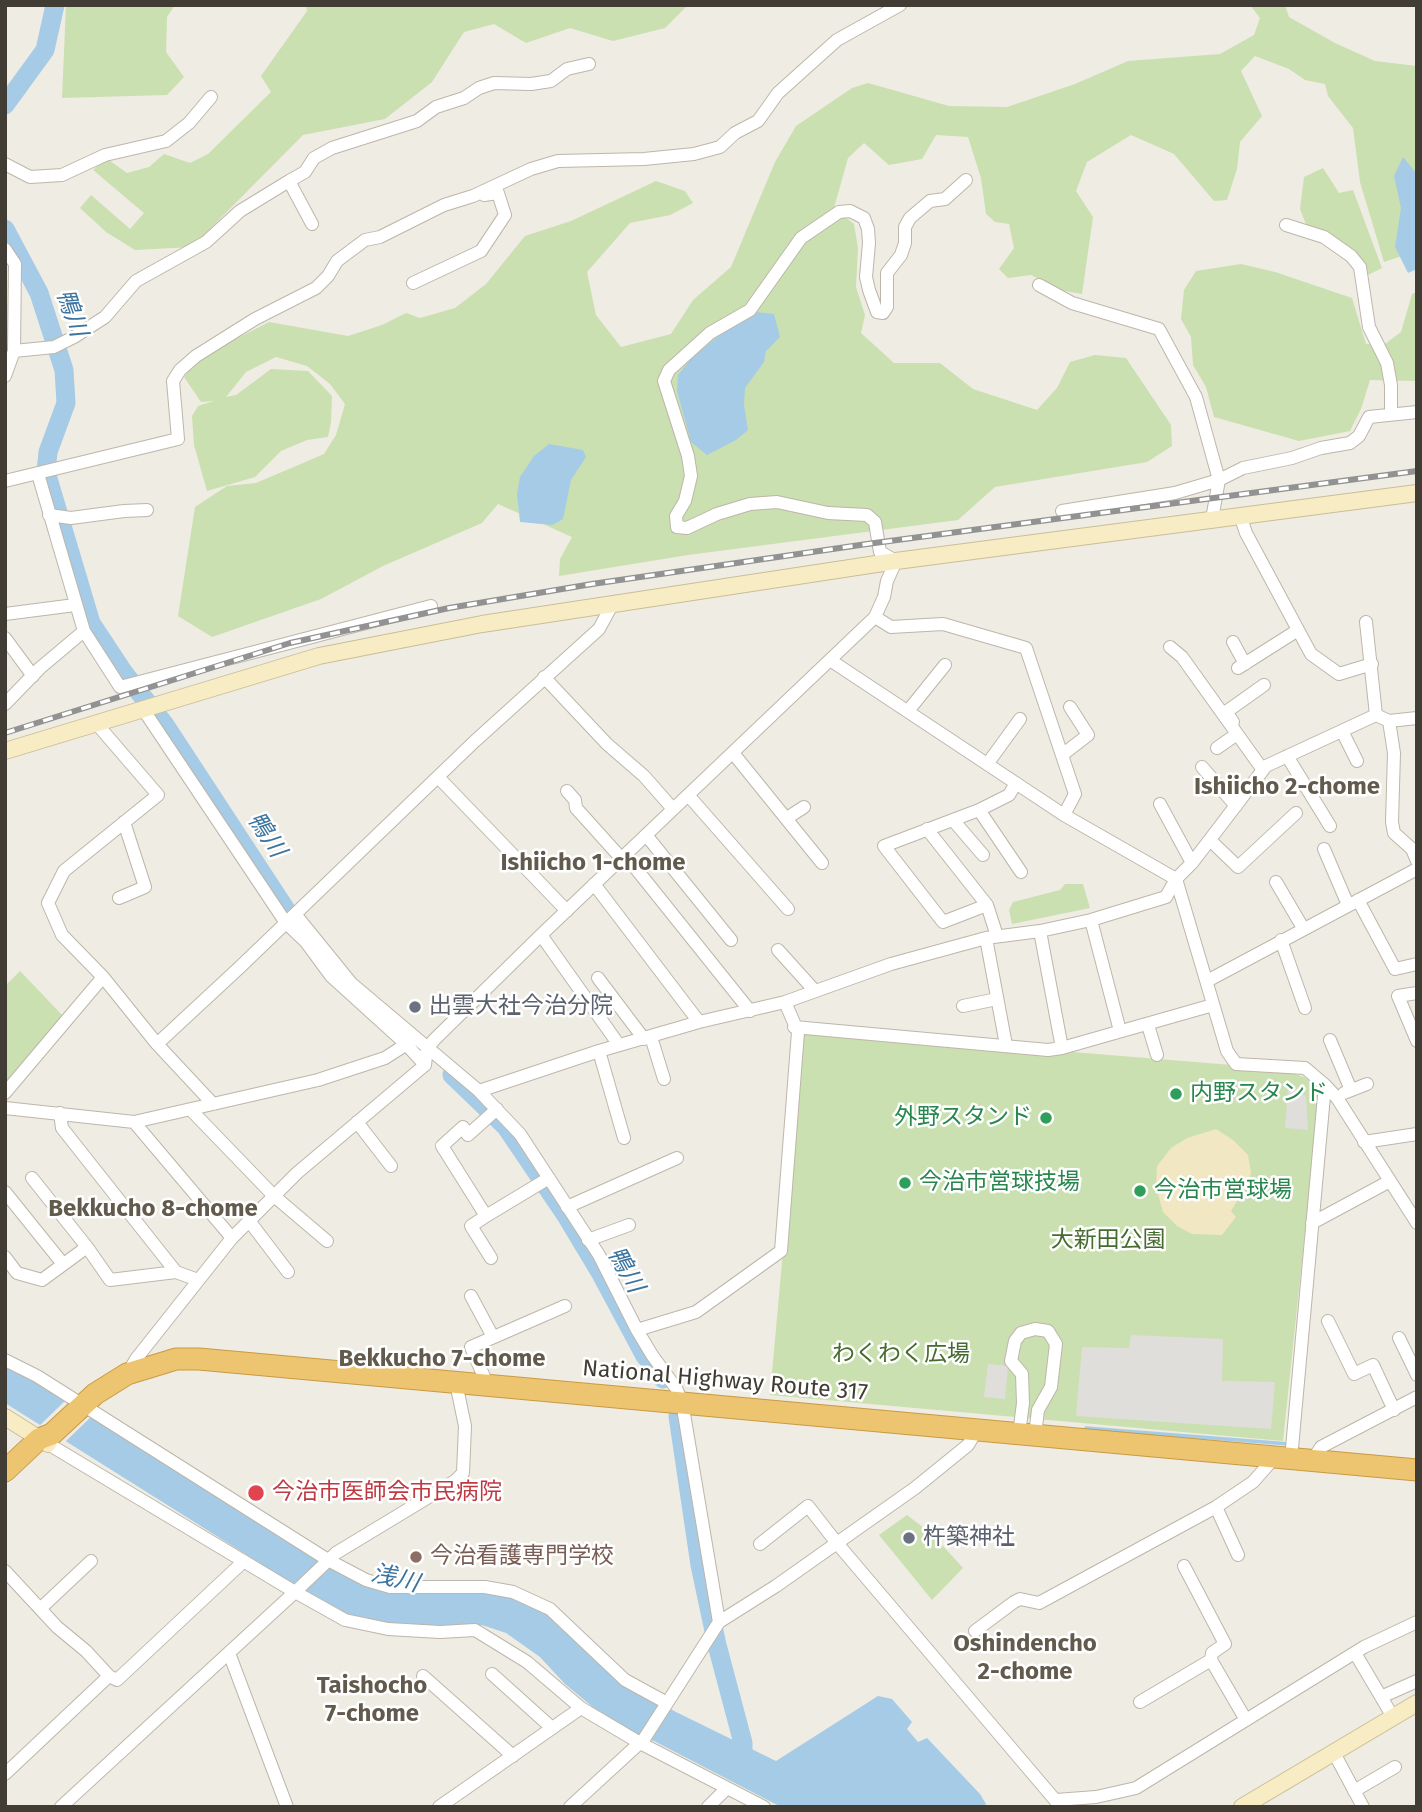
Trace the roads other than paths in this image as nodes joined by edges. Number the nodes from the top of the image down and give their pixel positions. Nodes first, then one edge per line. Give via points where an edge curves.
1 (900, 5) edge
2 (589, 64) dead end
3 (211, 97) dead end
4 (5, 164) edge
5 (966, 180) dead end
6 (289, 181) junction
7 (473, 196) junction
8 (312, 224) dead end
9 (1286, 225) dead end
10 (5, 249) edge
11 (413, 283) dead end
12 (1039, 285) dead end
13 (14, 351) junction
14 (5, 376) edge
15 (1417, 412) edge
16 (1391, 413) junction
17 (38, 474) junction
18 (1219, 480) junction
19 (5, 481) edge
20 (1417, 493) edge
21 (147, 510) dead end
22 (1062, 511) dead end
23 (52, 515) junction
24 (1240, 515) junction
25 (1212, 519) junction
26 (896, 561) junction
27 (75, 605) junction
28 (612, 605) junction
29 (431, 606) dead end
30 (5, 614) edge
31 (875, 617) junction
32 (1366, 622) dead end
33 (1298, 630) junction
34 (84, 631) junction
35 (5, 638) edge
36 (1233, 642) dead end
37 (1170, 648) dead end
38 (830, 660) junction
39 (1371, 664) junction
40 (945, 665) dead end
41 (33, 676) junction
42 (544, 677) junction
43 (1264, 685) dead end
44 (5, 704) edge
45 (1070, 707) dead end
46 (143, 709) junction
47 (908, 711) junction
48 (1376, 715) junction
49 (1417, 718) edge
50 (1020, 719) dead end
51 (1389, 721) junction
52 (96, 723) junction
53 (1342, 731) junction
54 (1235, 732) junction
55 (1217, 748) dead end
56 (5, 751) edge
57 (733, 753) junction
58 (1062, 755) junction
59 (1287, 756) junction
60 (1357, 761) dead end
61 (988, 763) junction
62 (1202, 767) dead end
63 (1263, 770) junction
64 (438, 776) junction
65 (1016, 783) junction
66 (567, 791) dead end
67 (688, 795) junction
68 (1160, 804) dead end
69 (1236, 806) junction
70 (804, 807) dead end
71 (673, 809) junction
72 (979, 810) junction
73 (1296, 813) dead end
74 (1064, 815) junction
75 (787, 818) junction
76 (953, 820) junction
77 (124, 822) junction
78 (1331, 826) dead end
79 (927, 829) junction
80 (646, 835) junction
81 (1210, 840) junction
82 (1324, 849) dead end
83 (1415, 853) edge
84 (983, 855) dead end
85 (623, 857) junction
86 (822, 863) dead end
87 (1192, 863) junction
88 (1417, 869) edge
89 (1021, 872) dead end
90 (1175, 879) junction
91 (1276, 882) dead end
92 (594, 884) junction
93 (119, 898) dead end
94 (1353, 903) junction
95 (987, 905) junction
96 (788, 909) dead end
97 (567, 911) junction
98 (291, 918) junction
99 (1091, 920) junction
100 (1303, 928) junction
101 (1040, 931) junction
102 (541, 935) junction
103 (991, 937) junction
104 (731, 940) dead end
105 (1280, 940) junction
106 (778, 950) dead end
107 (1417, 964) edge
108 (103, 977) junction
109 (598, 978) dead end
110 (1206, 981) junction
111 (816, 991) junction
112 (1417, 993) edge
113 (998, 999) junction
114 (785, 1002) junction
115 (1213, 1005) junction
116 (963, 1006) dead end
117 (1305, 1008) dead end
118 (750, 1011) junction
119 (699, 1022) junction
120 (1148, 1025) junction
121 (794, 1027) junction
122 (1120, 1031) junction
123 (648, 1038) junction
124 (1331, 1040) dead end
125 (411, 1041) junction
126 (1417, 1041) edge
127 (157, 1044) junction
128 (618, 1045) junction
129 (1006, 1045) junction
130 (427, 1048) junction
131 (1062, 1048) junction
132 (599, 1051) junction
133 (1157, 1055) dead end
134 (425, 1065) junction
135 (664, 1079) dead end
136 (1367, 1084) dead end
137 (1325, 1085) junction
138 (1351, 1090) junction
139 (479, 1091) junction
140 (5, 1093) edge
141 (1335, 1096) junction
142 (213, 1104) junction
143 (5, 1108) edge
144 (497, 1109) junction
145 (191, 1110) junction
146 (60, 1113) junction
147 (134, 1122) junction
148 (358, 1122) junction
149 (1417, 1134) edge
150 (624, 1138) dead end
151 (1364, 1142) junction
152 (677, 1158) dead end
153 (391, 1166) dead end
154 (32, 1178) dead end
155 (549, 1178) junction
156 (1390, 1181) junction
157 (5, 1192) edge
158 (274, 1196) junction
159 (567, 1207) junction
160 (486, 1216) junction
161 (250, 1222) junction
162 (1312, 1223) junction
163 (1417, 1223) edge
164 (629, 1225) dead end
165 (232, 1238) junction
166 (588, 1240) junction
167 (327, 1241) dead end
168 (87, 1247) junction
169 (5, 1257) edge
170 (491, 1258) dead end
171 (63, 1264) junction
172 (176, 1272) junction
173 (288, 1272) dead end
174 (198, 1280) junction
175 (471, 1296) dead end
176 (565, 1306) dead end
177 (1328, 1321) dead end
178 (637, 1330) junction
179 (494, 1337) junction
180 (1399, 1338) dead end
181 (5, 1360) edge
182 (127, 1374) junction
183 (1417, 1375) edge
184 (456, 1383) junction
185 (488, 1386) junction
186 (1417, 1397) edge
187 (682, 1402) junction
188 (81, 1406) junction
189 (1394, 1410) junction
190 (5, 1418) edge
191 (977, 1430) junction
192 (1027, 1434) junction
193 (47, 1439) junction
194 (1293, 1459) junction
195 (1417, 1470) edge
196 (5, 1471) edge
197 (5, 1488) edge
198 (1216, 1507) junction
199 (836, 1542) junction
200 (760, 1544) dead end
201 (1238, 1555) dead end
202 (91, 1561) dead end
203 (244, 1561) junction
204 (327, 1561) junction
205 (1184, 1566) dead end
206 (5, 1572) edge
207 (297, 1590) junction
208 (41, 1608) junction
209 (719, 1622) junction
210 (1417, 1622) edge
211 (975, 1631) dead end
212 (229, 1653) junction
213 (1355, 1653) junction
214 (1211, 1660) junction
215 (492, 1674) dead end
216 (109, 1676) junction
217 (423, 1676) dead end
218 (1417, 1681) edge
219 (1381, 1697) junction
220 (1140, 1702) dead end
221 (1417, 1703) edge
222 (666, 1705) junction
223 (582, 1707) junction
224 (1393, 1717) junction
225 (1246, 1720) junction
226 (552, 1728) junction
227 (642, 1741) junction
228 (1334, 1753) junction
229 (513, 1756) junction
230 (1395, 1767) dead end
231 (5, 1774) edge
232 (727, 1788) junction
233 (1354, 1791) junction
234 (456, 1802) edge
235 (1058, 1803) edge
236 (62, 1806) edge
237 (287, 1807) edge
238 (439, 1807) edge
239 (570, 1807) edge
240 (708, 1807) edge
241 (764, 1807) edge
242 (1242, 1807) edge
243 (1363, 1807) edge

1 - 7 street via 837,40 778,93 758,121 720,147 694,155 558,160
2 - 6 street via 567,69 551,80 479,88 408,124 332,148
3 - 4 street via 166,141 105,155 62,175 30,177
5 - 26 street via 945,199 930,201 909,218 901,255 887,273 883,313 877,312 866,277 869,243 864,218 850,211 839,212 801,238 750,310 710,333 669,370 664,381 691,476 676,516 677,527 687,528 750,504 777,502 828,513 855,513 875,522 880,552
6 - 8 street
6 - 13 street via 240,211 206,242 136,281 105,317 74,337 54,348
7 - 11 street via 498,194 505,215 496,230 481,251
7 - 17 street via 365,240 337,261 316,288 196,356 173,381 178,439
9 - 16 street via 1324,237 1360,267 1369,327 1387,363
10 - 13 street via 15,264
12 - 18 street via 1072,303 1159,329 1196,397
13 - 14 street
15 - 16 street
16 - 18 street via 1369,417 1350,443 1243,468
17 - 19 street
17 - 23 street
18 - 22 street via 1152,498
18 - 25 street
20 - 24 street
21 - 23 street via 71,518
23 - 27 street
24 - 25 street
24 - 33 street
25 - 26 street
26 - 28 street
26 - 31 street
27 - 30 street
27 - 34 street
28 - 42 street via 599,628
28 - 46 street via 482,624 319,656
29 - 34 street via 120,687
31 - 38 street
31 - 58 street via 891,627 943,624 1026,649
32 - 39 street
33 - 36 street via 1241,666
33 - 39 street via 1311,654 1339,674
34 - 41 street
35 - 41 street
37 - 54 street via 1182,657
38 - 47 street
38 - 57 street
39 - 48 street
40 - 47 street
41 - 44 street
42 - 64 street
42 - 71 street
43 - 54 street via 1226,712 1237,727
45 - 58 street via 1088,735
46 - 52 street
46 - 98 street
47 - 61 street
48 - 51 street
48 - 53 street
49 - 51 street
50 - 61 street
51 - 83 street via 1394,753 1394,833
52 - 56 street
52 - 77 street via 158,795
53 - 59 street
53 - 60 street
54 - 55 street
54 - 63 street
57 - 67 street
57 - 75 street
58 - 74 street via 1075,794
59 - 63 street
59 - 78 street
61 - 65 street
62 - 69 street
63 - 69 street
64 - 97 street
64 - 98 street
65 - 72 street via 1009,795
65 - 74 street
66 - 85 street via 576,808
67 - 71 street
67 - 96 street
68 - 87 street
69 - 81 street
70 - 75 street
71 - 80 street
72 - 76 street
72 - 89 street
73 - 81 street via 1238,867
74 - 90 street
75 - 86 street
76 - 79 street
76 - 84 street
77 - 93 street via 145,887
77 - 108 street via 64,871 48,903 62,935
79 - 95 street
79 - 95 street via 884,846 943,922
80 - 85 street
80 - 104 street
81 - 87 street
82 - 94 street
85 - 92 street
85 - 118 street
87 - 90 street
88 - 94 street
90 - 99 street via 1166,897
90 - 110 street
91 - 100 street
92 - 97 street
92 - 119 street
94 - 100 street
94 - 107 street via 1395,969
95 - 103 street
97 - 102 street
98 - 125 street
98 - 127 street
99 - 101 street
99 - 122 street
100 - 105 street
101 - 103 street
101 - 131 street
102 - 128 street
102 - 130 street
103 - 111 street via 891,964
103 - 113 street
105 - 110 street
105 - 117 street
106 - 111 street
108 - 127 street
108 - 140 street
109 - 123 street
110 - 115 street
111 - 114 street
112 - 126 street via 1398,996
113 - 116 street
113 - 129 street
114 - 118 street
114 - 121 street
115 - 120 street
115 - 137 street via 1227,1051 1236,1064 1305,1068
118 - 119 street
119 - 123 street
120 - 122 street
120 - 133 street
121 - 129 street
121 - 178 street via 798,1032 781,1251 696,1312
122 - 131 street
123 - 128 street
123 - 135 street
124 - 138 street
125 - 130 street
125 - 134 street
125 - 142 street via 385,1058 318,1080
127 - 142 street
128 - 132 street
129 - 131 street
130 - 134 street
130 - 139 street
132 - 139 street
132 - 150 street
134 - 148 street
136 - 138 street
137 - 141 street
137 - 162 street
138 - 141 street
139 - 144 street
141 - 151 street
142 - 145 street
143 - 146 street
144 - 155 street
144 - 160 street via 468,1135 463,1127 442,1146
145 - 147 street
145 - 158 street
146 - 147 street
146 - 172 street via 62,1128
147 - 165 street
148 - 153 street
148 - 158 street
149 - 151 street
151 - 156 street
152 - 159 street
154 - 168 street
155 - 159 street
155 - 160 street
156 - 162 street
156 - 163 street
157 - 171 street
158 - 161 street
158 - 167 street
159 - 166 street
160 - 170 street via 471,1226
161 - 165 street
161 - 173 street
162 - 194 street
164 - 166 street
165 - 174 street
166 - 178 street
168 - 171 street
168 - 172 street via 110,1280
169 - 171 street via 17,1273 42,1280
172 - 174 street
174 - 182 street
175 - 179 street
176 - 179 street
177 - 189 street via 1354,1374 1373,1365
178 - 187 street
179 - 185 street via 471,1348
180 - 183 street
181 - 188 street
182 - 184 highway, National Highway Route 317 via 176,1359 199,1359
182 - 188 highway, National Highway Route 317
184 - 185 highway, National Highway Route 317
184 - 204 street via 465,1426 463,1473
185 - 187 highway, National Highway Route 317
186 - 189 street
187 - 191 highway, National Highway Route 317
187 - 209 street
188 - 193 highway, National Highway Route 317
188 - 204 street
189 - 194 street
190 - 193 street
191 - 192 highway, National Highway Route 317
191 - 199 street via 968,1445 915,1488
192 - 192 street via 1021,1374 1011,1361 1015,1341 1021,1333 1035,1329 1048,1332 1056,1344 1051,1387
192 - 194 highway, National Highway Route 317
193 - 196 highway, National Highway Route 317
193 - 197 highway, National Highway Route 317
193 - 203 street
194 - 195 highway, National Highway Route 317
194 - 198 street
198 - 201 street
198 - 211 street via 1039,1603 1014,1602
199 - 200 street via 808,1506
199 - 209 street
199 - 235 street
202 - 208 street
203 - 207 street
203 - 216 street via 117,1680
204 - 207 street
204 - 222 street via 390,1587 485,1587 534,1600 550,1609 625,1680
205 - 214 street via 1225,1644 1212,1653
206 - 208 street
207 - 212 street
207 - 223 street via 345,1620 440,1632 475,1630 527,1662
208 - 216 street
209 - 222 street
210 - 213 street
212 - 236 street
212 - 237 street
213 - 219 street
213 - 225 street
214 - 220 street
214 - 225 street
215 - 226 street
216 - 231 street
217 - 229 street
218 - 219 street
219 - 224 street
221 - 224 street
222 - 227 street
223 - 226 street
223 - 227 street
224 - 228 street
225 - 235 street via 1136,1788
226 - 229 street
227 - 232 street
227 - 239 street
228 - 233 street
228 - 242 street
229 - 234 street
230 - 233 street
232 - 240 street
232 - 241 street
233 - 243 street
234 - 238 street

